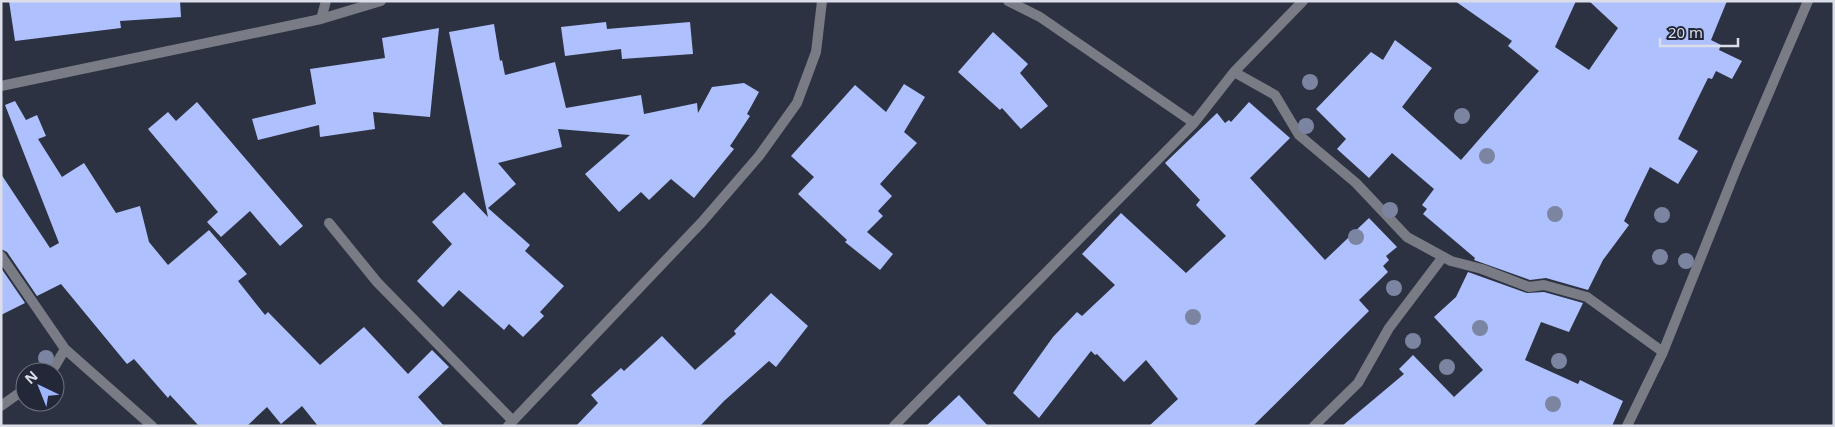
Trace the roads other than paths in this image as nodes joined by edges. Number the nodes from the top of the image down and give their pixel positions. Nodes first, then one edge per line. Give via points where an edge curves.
1 (326, 1) edge
2 (381, 1) edge
3 (822, 1) edge
4 (1008, 1) edge
5 (1303, 1) edge
6 (1808, 1) edge
7 (321, 18) junction
8 (1234, 72) junction
9 (1, 86) edge
10 (1194, 123) junction
11 (329, 223) dead end
12 (1, 256) edge
13 (1442, 258) junction
14 (65, 349) junction
15 (1663, 352) junction
16 (57, 362) edge
17 (15, 396) edge
18 (1, 406) edge
19 (510, 423) edge
20 (152, 426) edge
21 (894, 426) edge
22 (1314, 426) edge
23 (1626, 426) edge

1 - 7 street
2 - 7 street
3 - 19 street via 816,52 797,103 759,156 702,222
4 - 10 street via 1040,17
5 - 8 street
6 - 15 street
7 - 9 street
8 - 10 street
8 - 13 street via 1275,94 1299,136 1356,183 1407,237
10 - 21 street
11 - 19 street via 377,282
12 - 14 street
13 - 15 street via 1529,287 1544,285 1587,297
13 - 22 street via 1389,328 1358,383
14 - 16 street
14 - 20 street
15 - 23 street
17 - 18 street

